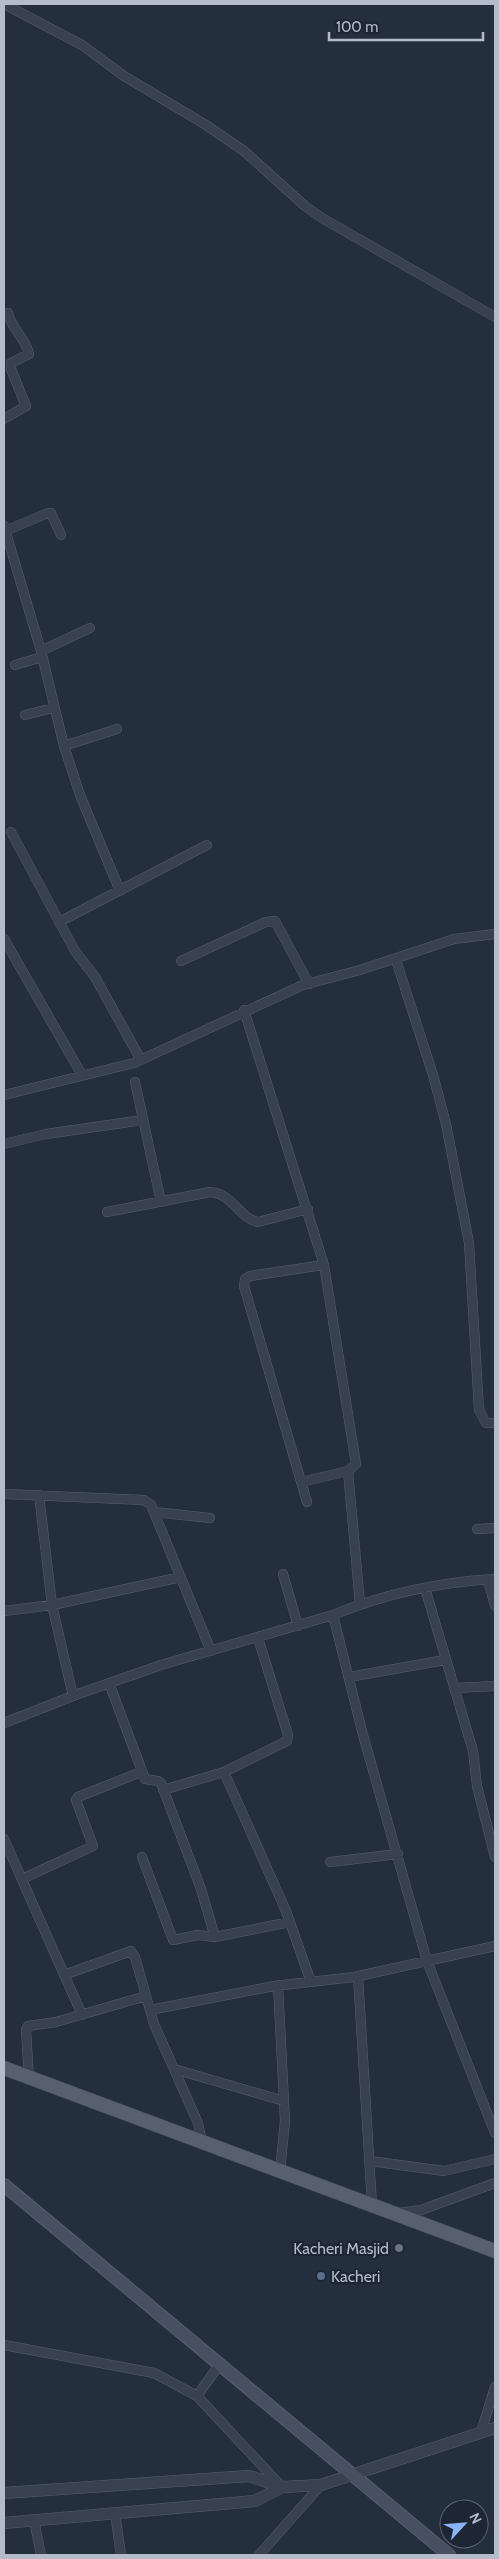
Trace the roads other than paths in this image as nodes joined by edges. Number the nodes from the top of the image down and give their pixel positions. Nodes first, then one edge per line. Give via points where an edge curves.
1 (4, 4) edge
2 (8, 313) dead end
3 (495, 317) edge
4 (4, 419) edge
5 (5, 529) edge
6 (61, 535) dead end
7 (90, 628) dead end
8 (41, 654) junction
9 (15, 665) dead end
10 (53, 708) junction
11 (25, 715) dead end
12 (118, 729) dead end
13 (64, 746) junction
14 (11, 832) dead end
15 (207, 845) dead end
16 (120, 890) junction
17 (59, 922) junction
18 (495, 934) edge
19 (4, 939) edge
20 (396, 960) junction
21 (182, 961) dead end
22 (308, 984) junction
23 (244, 1010) junction
24 (141, 1060) junction
25 (82, 1075) junction
26 (135, 1082) dead end
27 (4, 1095) edge
28 (143, 1120) junction
29 (4, 1144) edge
30 (161, 1202) junction
31 (308, 1209) junction
32 (107, 1212) dead end
33 (324, 1265) junction
34 (495, 1423) edge
35 (348, 1471) junction
36 (301, 1482) junction
37 (4, 1494) edge
38 (39, 1495) junction
39 (307, 1502) dead end
40 (154, 1512) junction
41 (210, 1518) dead end
42 (495, 1528) edge
43 (477, 1529) dead end
44 (283, 1574) dead end
45 (181, 1577) junction
46 (491, 1579) edge
47 (425, 1588) junction
48 (360, 1604) junction
49 (52, 1605) junction
50 (495, 1606) edge
51 (4, 1611) edge
52 (333, 1615) junction
53 (298, 1626) junction
54 (258, 1638) junction
55 (211, 1651) junction
56 (445, 1660) junction
57 (349, 1677) junction
58 (109, 1683) junction
59 (495, 1686) edge
60 (455, 1688) junction
61 (73, 1696) junction
62 (4, 1723) edge
63 (141, 1772) junction
64 (224, 1772) junction
65 (163, 1790) junction
66 (4, 1839) edge
67 (7, 1853) edge
68 (398, 1854) junction
69 (142, 1857) dead end
70 (495, 1857) edge
71 (330, 1862) dead end
72 (22, 1879) junction
73 (290, 1922) junction
74 (215, 1937) junction
75 (495, 1946) edge
76 (427, 1961) junction
77 (64, 1975) junction
78 (358, 1976) junction
79 (311, 1982) junction
80 (278, 1986) junction
81 (146, 1996) junction
82 (150, 2010) junction
83 (82, 2015) junction
84 (4, 2068) edge
85 (174, 2068) junction
86 (29, 2078) junction
87 (284, 2101) junction
88 (495, 2132) edge
89 (202, 2142) junction
90 (495, 2159) edge
91 (370, 2161) junction
92 (280, 2171) junction
93 (495, 2183) edge
94 (4, 2185) edge
95 (372, 2205) junction
96 (394, 2213) junction
97 (495, 2251) edge
98 (4, 2345) edge
99 (219, 2366) junction
100 (495, 2387) edge
101 (197, 2396) junction
102 (495, 2428) edge
103 (481, 2432) junction
104 (353, 2476) junction
105 (321, 2485) junction
106 (282, 2487) junction
107 (4, 2493) edge
108 (115, 2513) junction
109 (34, 2520) junction
110 (4, 2523) edge
111 (41, 2555) edge
112 (121, 2555) edge
113 (259, 2555) edge
114 (449, 2555) edge

1 - 3 street via 82,45 124,76 206,125 244,151 322,218
2 - 4 street via 10,324 28,347 29,354 11,363 26,406
5 - 6 street via 51,513
5 - 8 street
7 - 8 street
8 - 9 street
8 - 10 street
10 - 11 street
10 - 13 street
12 - 13 street
13 - 16 street via 80,795
14 - 17 street
15 - 16 street
16 - 17 street
17 - 24 street via 95,977
18 - 20 street via 454,939
19 - 25 street
20 - 22 street
20 - 34 street via 446,1124 469,1243 479,1410 486,1423
21 - 22 street via 266,922 275,921
22 - 23 street
23 - 24 street
23 - 31 street
24 - 25 street
25 - 27 street
26 - 28 street
28 - 29 street via 46,1134
28 - 30 street
30 - 31 street via 219,1193 258,1222
30 - 32 street
31 - 33 street
33 - 35 street via 356,1464
33 - 36 street via 250,1276 244,1286
35 - 36 street
35 - 48 street
36 - 39 street
37 - 38 street
38 - 40 street via 144,1500
38 - 49 street
40 - 41 street
40 - 45 street
42 - 43 street
44 - 53 street
45 - 49 street
45 - 55 street
46 - 47 street
46 - 50 street
47 - 48 street
47 - 56 street
48 - 52 street
49 - 51 street
49 - 61 street
52 - 53 street
52 - 57 street
53 - 54 street
54 - 55 street
54 - 64 street via 287,1740
55 - 58 street
56 - 57 street
56 - 60 street
57 - 68 street
58 - 61 street
58 - 63 street
59 - 60 street
60 - 70 street via 473,1751 477,1786
61 - 62 street
63 - 65 street via 145,1780 158,1781
63 - 72 street via 78,1797 76,1800 93,1846
64 - 65 street
64 - 73 street
65 - 74 street via 202,1889
66 - 67 street
67 - 72 street
68 - 71 street
68 - 76 street
69 - 74 street via 173,1940 198,1935
72 - 77 street
73 - 74 street
73 - 79 street
75 - 76 street
76 - 78 street
76 - 88 street
77 - 81 street via 131,1951
77 - 83 street
78 - 79 street
78 - 91 street
79 - 80 street
80 - 82 street
80 - 87 street
81 - 82 street
81 - 83 street
82 - 85 street
83 - 86 street via 28,2026
84 - 86 main road
85 - 87 street
85 - 89 street via 198,2123
86 - 89 main road
87 - 92 street
89 - 92 main road
90 - 91 street via 444,2171
91 - 95 street
92 - 95 main road
93 - 96 street via 421,2210
94 - 99 main road
95 - 96 main road
96 - 97 main road
98 - 101 street via 154,2373
99 - 101 street
99 - 104 main road
100 - 103 street
101 - 106 street
102 - 103 street
103 - 104 street
104 - 105 street
104 - 114 main road
105 - 106 street
105 - 113 street
106 - 107 street via 249,2476
106 - 108 street via 256,2501
108 - 109 street
108 - 112 street
109 - 110 street
109 - 111 street

